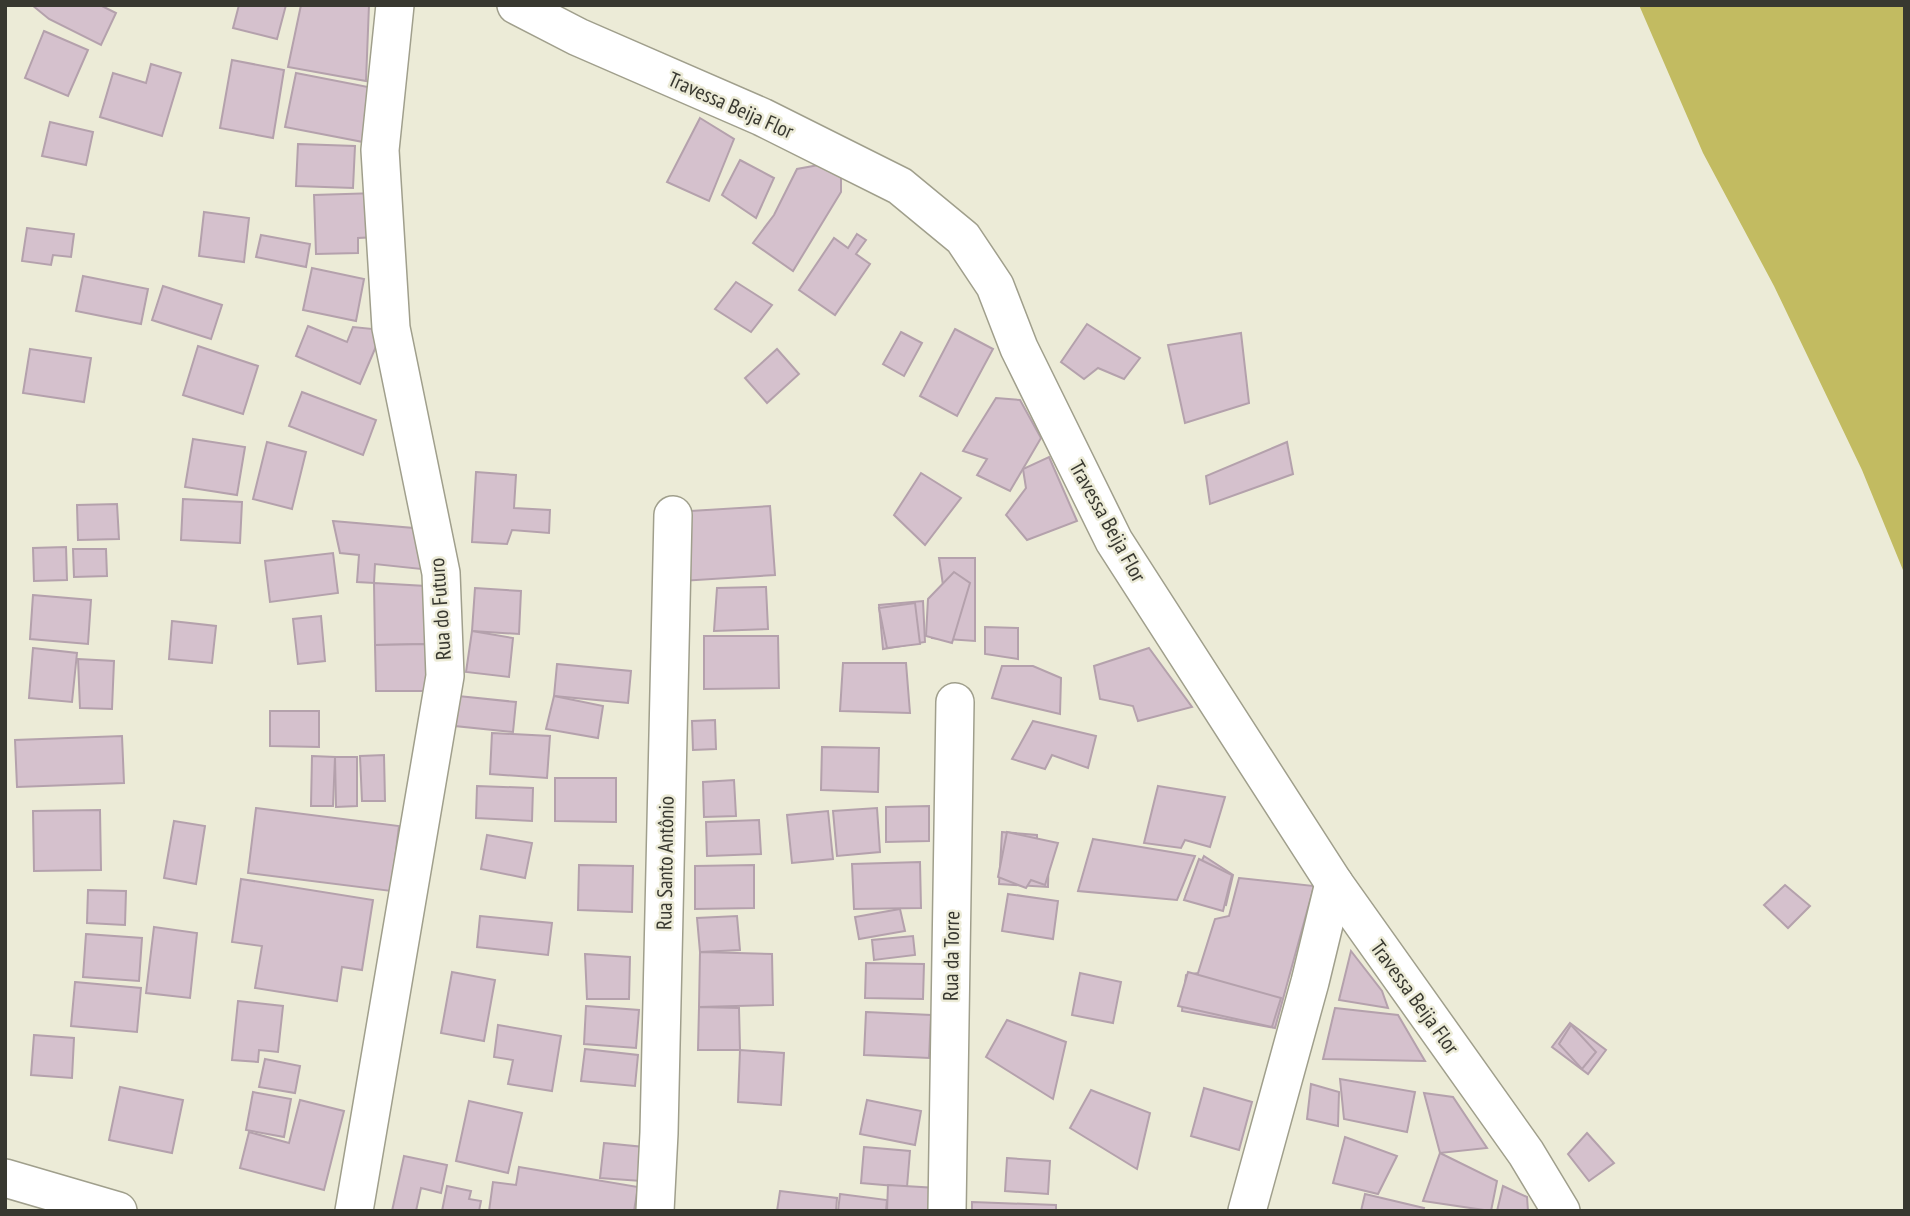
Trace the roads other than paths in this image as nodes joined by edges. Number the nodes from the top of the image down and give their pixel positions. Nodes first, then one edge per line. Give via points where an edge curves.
1 (395, 5) edge
2 (516, 5) edge
3 (673, 515) dead end
4 (955, 702) dead end
5 (1334, 883) junction
6 (5, 1178) edge
7 (118, 1211) edge
8 (354, 1211) edge
9 (655, 1211) edge
10 (947, 1211) edge
11 (1247, 1211) edge
12 (1561, 1211) edge

1 - 8 street, Rua do Futuro via 380,150 391,328 441,573 445,676
2 - 5 street, Travessa Beija Flor via 762,117 900,186 963,238 995,286 1019,348 1114,541
3 - 9 street, Rua Santo Antônio
4 - 10 street, Rua da Torre
5 - 11 street
5 - 12 street, Travessa Beija Flor via 1526,1153
6 - 7 street

